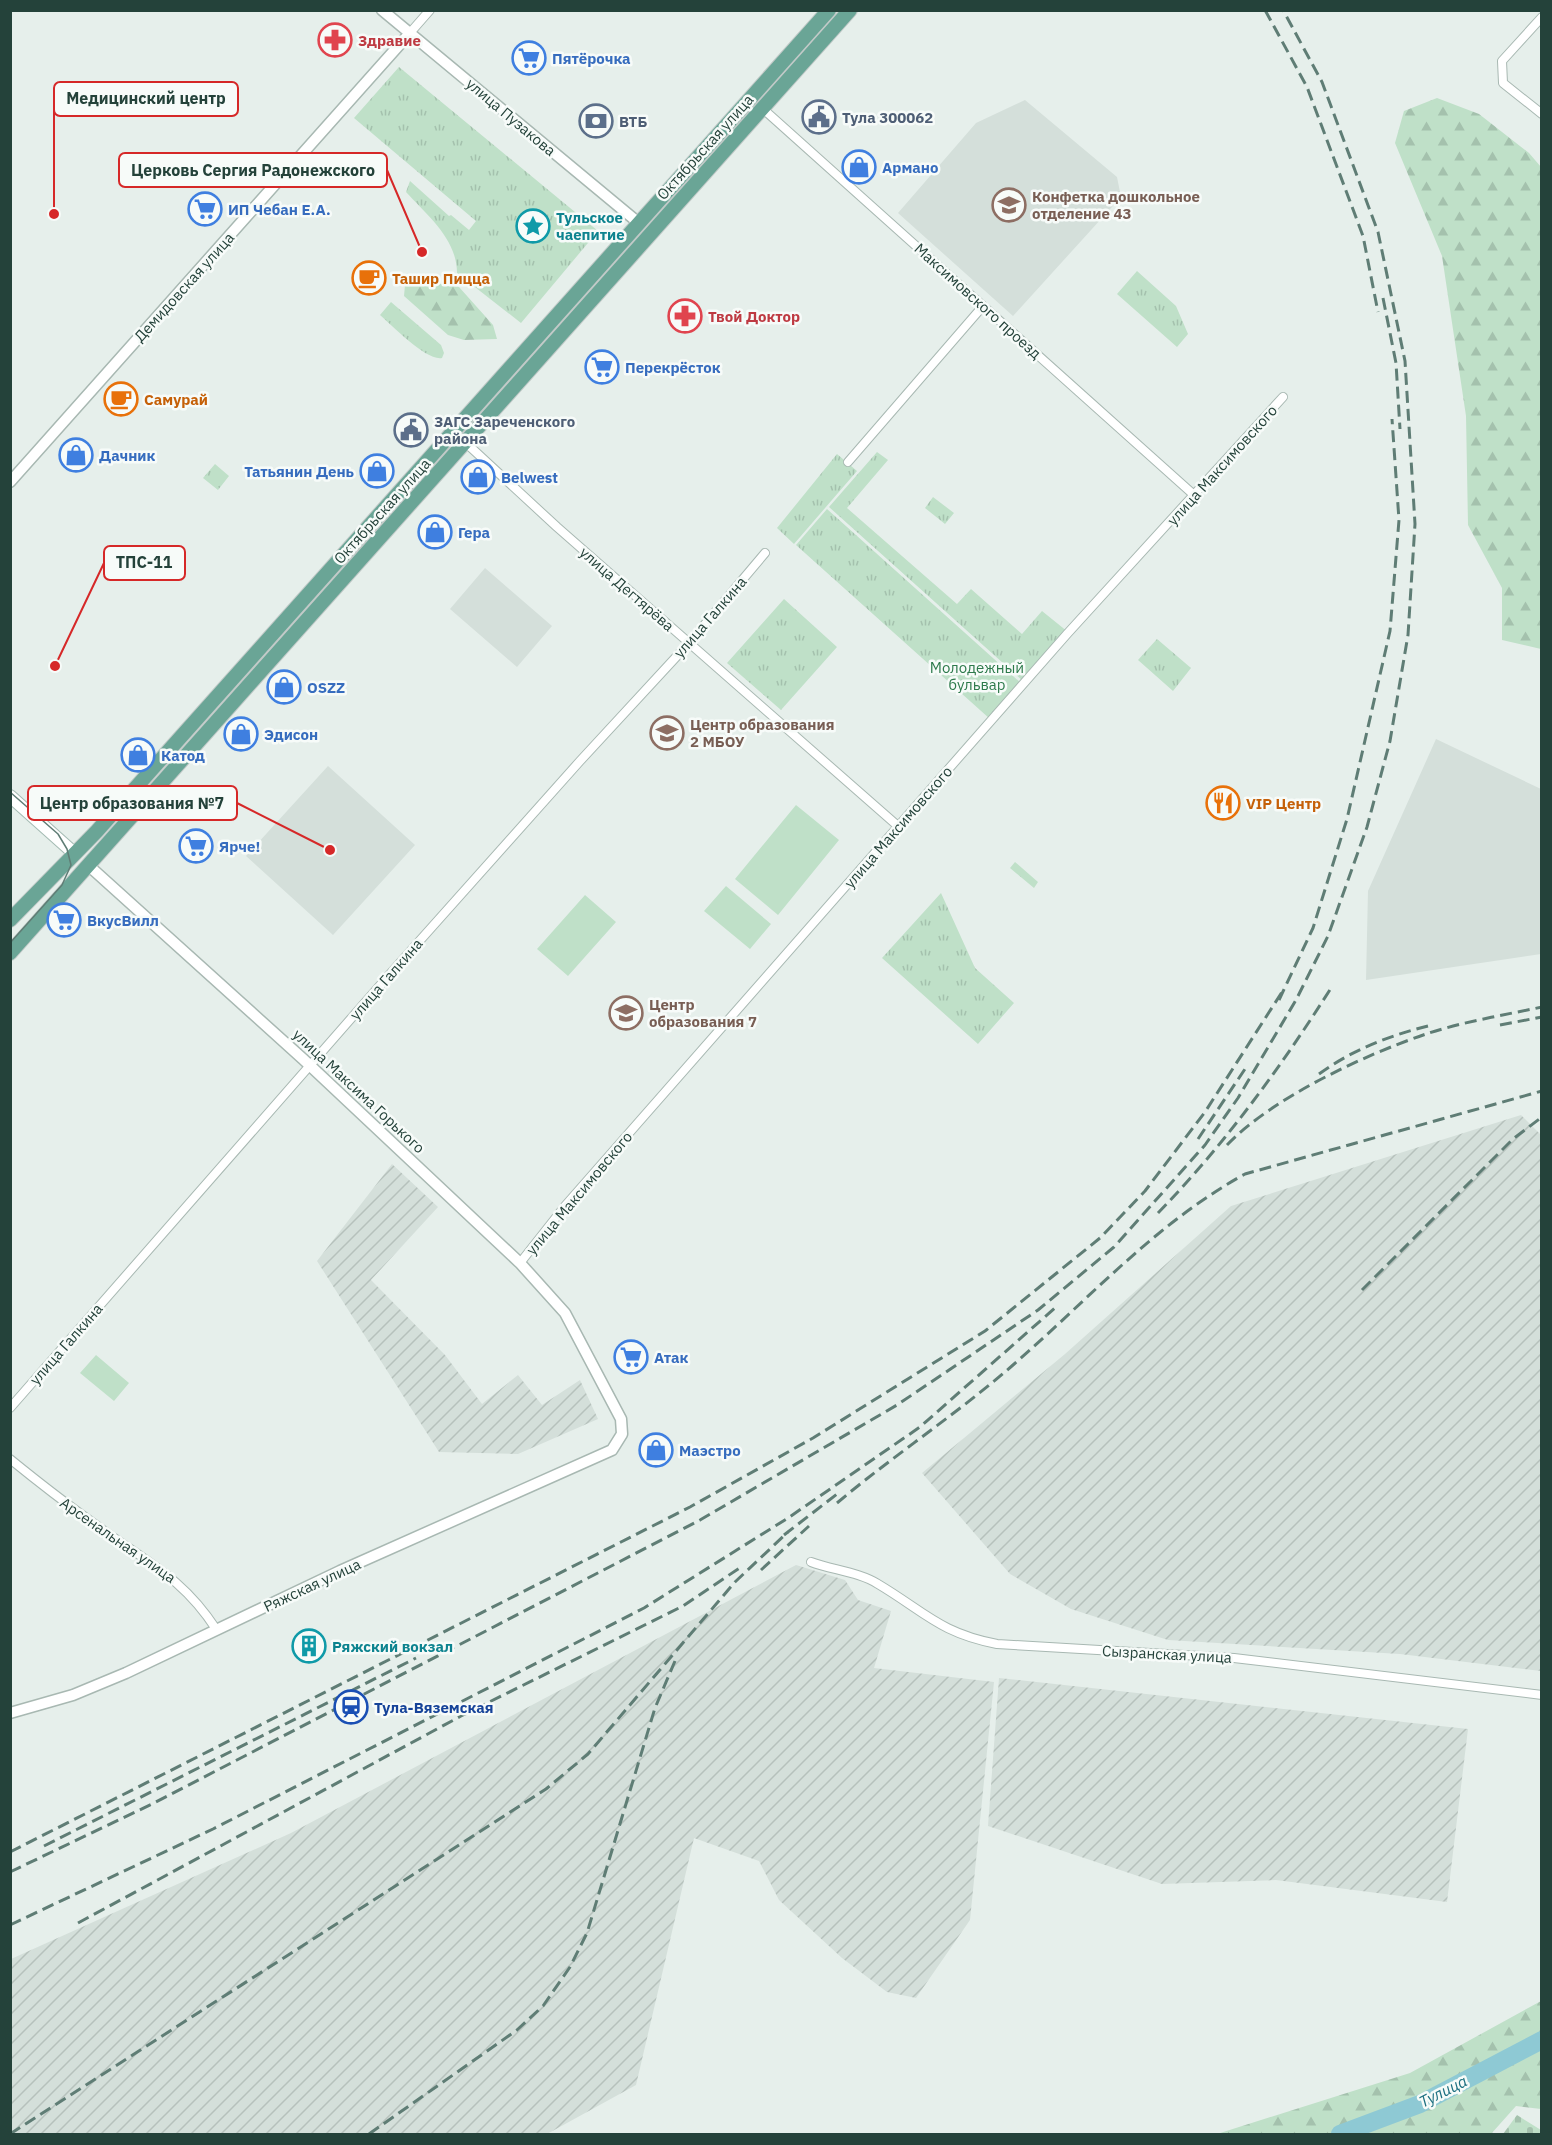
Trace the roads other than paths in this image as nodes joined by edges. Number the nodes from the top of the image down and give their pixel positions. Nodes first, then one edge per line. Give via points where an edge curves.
1 (381, 10) edge
2 (430, 10) edge
3 (829, 10) edge
4 (850, 10) edge
5 (1542, 17) edge
6 (409, 34) junction
7 (762, 108) junction
8 (1542, 114) edge
9 (645, 229) junction
10 (627, 249) junction
11 (983, 306) junction
12 (1283, 397) dead end
13 (466, 443) junction
14 (849, 462) dead end
15 (10, 482) edge
16 (1194, 495) junction
17 (765, 553) dead end
18 (689, 643) junction
19 (10, 796) edge
20 (899, 827) junction
21 (75, 854) junction
22 (88, 865) junction
23 (10, 920) edge
24 (10, 952) edge
25 (311, 1067) junction
26 (520, 1263) junction
27 (10, 1408) edge
28 (612, 1450) joint
29 (10, 1459) edge
30 (811, 1562) dead end
31 (216, 1629) junction
32 (1542, 1695) edge
33 (10, 1713) edge

1 - 6 street, улица Пузакова
2 - 6 street, Демидовская улица
3 - 9 main road, Октябрьская улица
4 - 7 main road, Октябрьская улица
5 - 8 street via 1502,61 1503,83
6 - 9 street, улица Пузакова
6 - 15 street, Демидовская улица
7 - 9 main road, Октябрьская улица
7 - 11 street, Максимовского проезд
9 - 10 main road, Октябрьская улица
10 - 13 main road, Октябрьская улица
10 - 21 main road, Октябрьская улица
11 - 14 street
11 - 16 street, Максимовского проезд
12 - 16 street, улица Максимовского
13 - 18 street, улица Дегтярёва
13 - 22 main road, Октябрьская улица
16 - 20 street, улица Максимовского
17 - 18 street, улица Галкина
18 - 20 street, улица Дегтярёва
18 - 25 street, улица Галкина
19 - 21 main road, улица Максима Горького
20 - 26 street, улица Максимовского via 571,1199
21 - 22 main road, улица Максима Горького
21 - 23 main road, Октябрьская улица
22 - 24 main road, Октябрьская улица
22 - 25 street, улица Максима Горького
25 - 26 street, улица Максима Горького
25 - 27 street, улица Галкина
26 - 28 street, улица Максима Горького via 566,1313 621,1419 622,1434
28 - 31 street, Ряжская улица
29 - 31 street, Арсенальная улица via 178,1581
30 - 32 street, Сызранская улица via 868,1579 940,1627 968,1639 1234,1658
31 - 33 street, Ряжская улица via 73,1695

